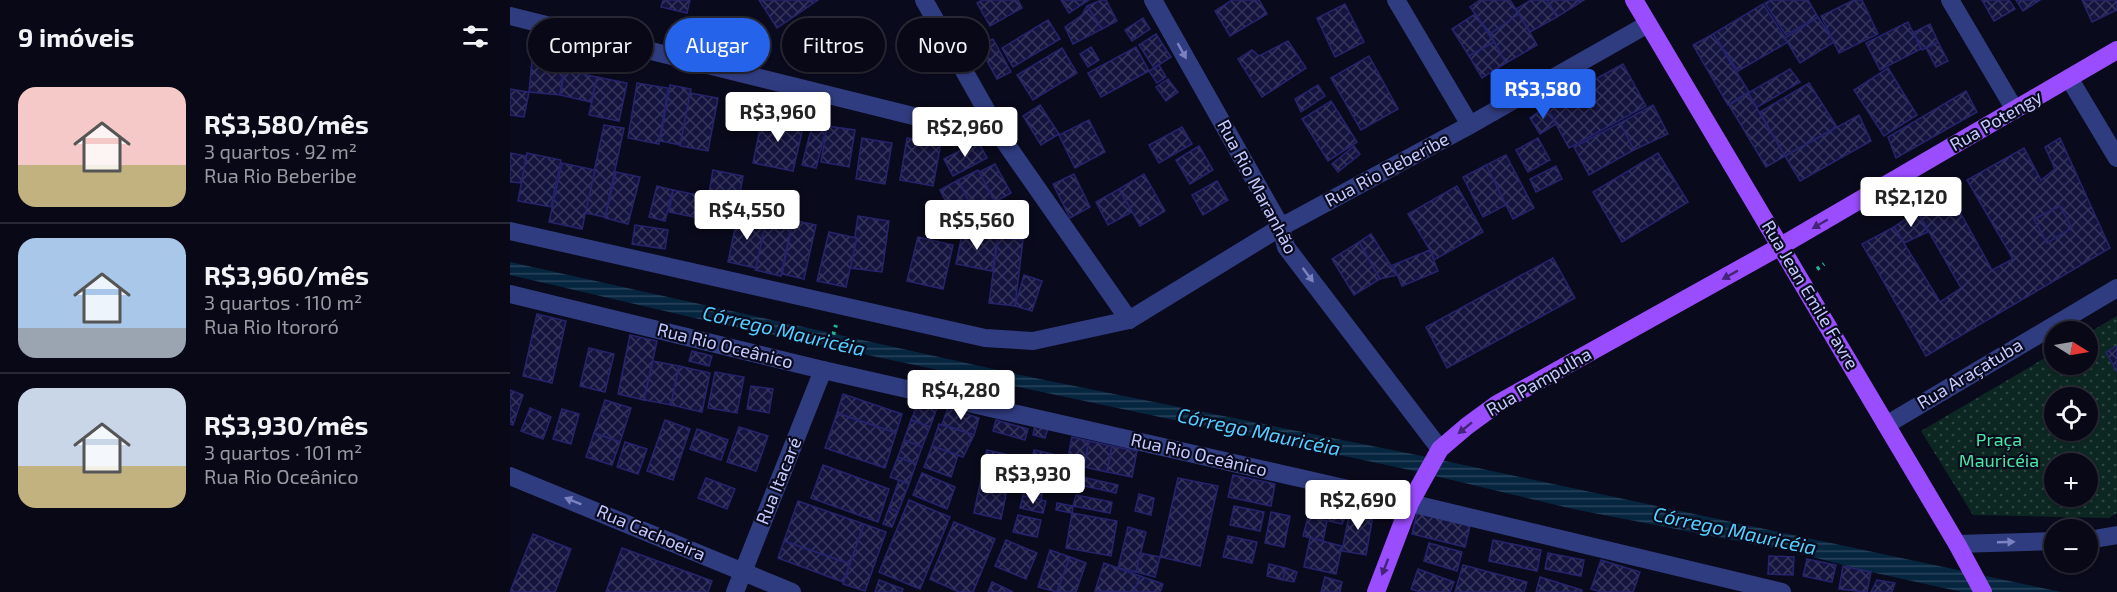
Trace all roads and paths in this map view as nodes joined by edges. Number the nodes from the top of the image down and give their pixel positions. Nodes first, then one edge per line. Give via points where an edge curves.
1 (924, 0) edge
2 (1153, 0) edge
3 (1396, 0) edge
4 (1634, 0) edge
5 (1950, 0) edge
6 (510, 16) edge
7 (1648, 24) junction
8 (2117, 50) edge
9 (2070, 78) junction
10 (2016, 110) junction
11 (1470, 124) junction
12 (1002, 138) junction
13 (2117, 158) edge
14 (1281, 227) junction
15 (510, 231) edge
16 (1781, 246) junction
17 (2117, 288) edge
18 (510, 294) edge
19 (1129, 320) junction
20 (835, 330) dead end
21 (826, 363) junction
22 (1886, 425) junction
23 (1438, 453) junction
24 (510, 476) edge
25 (1410, 502) junction
26 (2117, 535) edge
27 (2098, 538) edge
28 (2044, 541) edge
29 (1957, 544) junction
30 (743, 571) junction
31 (1980, 587) edge
32 (735, 592) edge
33 (792, 592) edge
34 (1376, 592) edge
35 (1782, 592) edge

1 - 12 street
2 -> 14 street, Rua Rio Maranhão
3 - 11 street
4 - 7 main road, Rua Jean Emile Favre
5 - 10 street
6 - 12 street
7 - 11 street, Rua Rio Beberibe
7 - 16 main road, Rua Jean Emile Favre
8 - 9 main road, Rua Potengy
9 - 10 main road, Rua Potengy
9 - 13 street
10 -> 16 main road, Rua Potengy
11 - 14 street, Rua Rio Beberibe
12 - 19 street
14 - 19 street, Rua Rio Beberibe
14 -> 23 street, Rua Rio Maranhão via 1286,247
15 - 19 street via 985,338 1033,341
16 - 22 main road, Rua Jean Emile Favre
16 -> 23 main road, Rua Pampulha via 1497,404
17 - 22 street, Rua Araçatuba
18 - 21 street, Rua Rio Oceânico
20 - 21 path
21 - 25 street, Rua Rio Oceânico
21 - 30 street, Rua Itacaré
22 - 29 main road, Rua Jean Emile Favre
23 - 25 main road, Rua Pampulha
30 -> 24 street, Rua Cachoeira
25 -> 34 main road, Rua Pampulha
25 - 35 street, Rua Rio Oceânico
26 - 27 street
29 -> 28 street
29 - 31 main road, Rua Jean Emile Favre
30 - 32 street, Rua Itacaré
30 - 33 street, Rua Cachoeira

